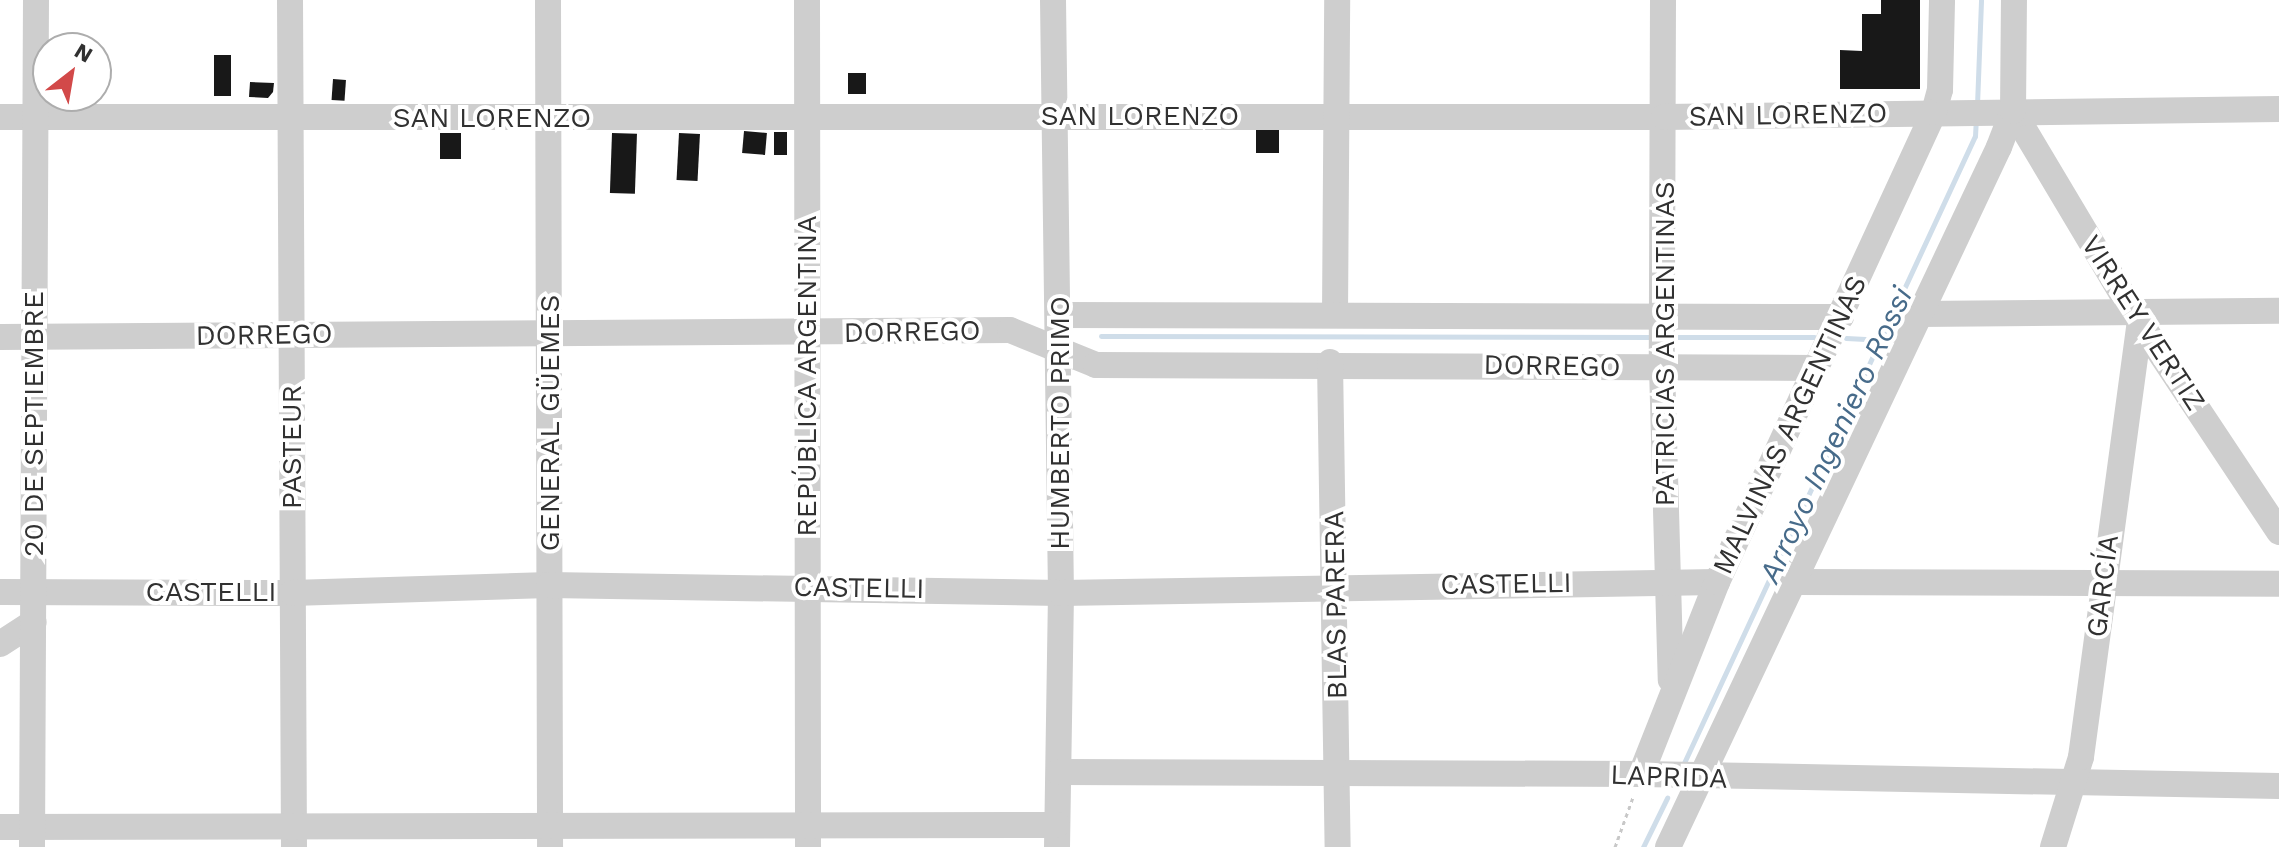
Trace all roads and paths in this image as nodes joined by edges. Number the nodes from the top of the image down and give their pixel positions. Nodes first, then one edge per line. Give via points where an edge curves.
1 (36, 0) edge
2 (290, 0) edge
3 (548, 0) edge
4 (807, 0) edge
5 (1053, 0) edge
6 (1337, 0) edge
7 (1663, 0) edge
8 (1942, 0) edge
9 (2014, 0) edge
10 (2279, 109) edge
11 (1943, 111) junction
12 (2004, 111) junction
13 (1337, 116) junction
14 (0, 117) edge
15 (34, 117) junction
16 (808, 117) junction
17 (1055, 117) junction
18 (1664, 117) junction
19 (290, 118) junction
20 (548, 118) junction
21 (2279, 311) edge
22 (1335, 314) junction
23 (1919, 314) junction
24 (1059, 315) junction
25 (1664, 315) junction
26 (1841, 317) junction
27 (2137, 317) junction
28 (551, 332) junction
29 (808, 333) junction
30 (292, 335) junction
31 (0, 337) edge
32 (35, 337) junction
33 (1060, 353) junction
34 (1330, 362) junction
35 (1662, 367) junction
36 (1816, 368) junction
37 (2279, 532) edge
38 (1667, 582) junction
39 (1717, 582) junction
40 (1796, 582) junction
41 (2279, 584) edge
42 (549, 585) junction
43 (2103, 585) junction
44 (805, 586) junction
45 (1335, 586) junction
46 (0, 592) edge
47 (34, 592) junction
48 (292, 593) junction
49 (1061, 593) junction
50 (34, 622) junction
51 (0, 644) edge
52 (1671, 688) junction
53 (1059, 772) junction
54 (1648, 775) junction
55 (1339, 776) junction
56 (1692, 778) junction
57 (2076, 784) junction
58 (2279, 786) edge
59 (0, 827) edge
60 (550, 836) edge
61 (808, 836) edge
62 (1057, 836) edge
63 (32, 837) edge
64 (294, 837) edge
65 (1338, 847) edge
66 (1615, 847) edge
67 (1668, 847) edge
68 (2053, 847) edge

1 - 15 street, 20 DE SEPTIEMBRE
2 - 19 street, PASTEUR
3 - 20 street, GENERAL GÜEMES
4 - 16 street, REPÚBLICA ARGENTINA
5 - 17 street, HUMBERTO PRIMO
6 - 13 street
7 - 18 street, PATRICIAS ARGENTINAS
8 - 11 street, MALVINAS ARGENTINAS
9 - 12 street
10 - 12 street, SAN LORENZO
11 - 12 street, SAN LORENZO
11 - 18 street, SAN LORENZO
11 - 26 street, MALVINAS ARGENTINAS
12 - 23 street
12 - 27 street, VIRREY VERTIZ
13 - 17 street, SAN LORENZO
13 - 18 street, SAN LORENZO
13 - 22 street
14 - 15 street, SAN LORENZO
15 - 19 street, SAN LORENZO
15 - 32 street, 20 DE SEPTIEMBRE
16 - 17 street, SAN LORENZO
16 - 20 street, SAN LORENZO
16 - 29 street, REPÚBLICA ARGENTINA
17 - 24 street, HUMBERTO PRIMO
18 - 25 street, PATRICIAS ARGENTINAS
19 - 20 street, SAN LORENZO
19 - 30 street, PASTEUR
20 - 28 street, GENERAL GÜEMES
21 - 27 street
22 - 24 street, DORREGO
22 - 25 street, DORREGO
23 - 27 street
23 - 40 street
24 - 33 street, HUMBERTO PRIMO
25 - 26 street, DORREGO
25 - 35 street, PATRICIAS ARGENTINAS
26 - 36 street, MALVINAS ARGENTINAS
27 - 37 street, VIRREY VERTIZ
27 - 43 street, GARCÍA
28 - 29 street, DORREGO
28 - 30 street, DORREGO
28 - 42 street, GENERAL GÜEMES
29 - 33 street, DORREGO via 1020,331
29 - 44 street, REPÚBLICA ARGENTINA
30 - 32 street, DORREGO
30 - 48 street, PASTEUR
31 - 32 street, DORREGO
32 - 47 street, 20 DE SEPTIEMBRE
33 - 34 street, DORREGO via 1096,365
33 - 49 street, HUMBERTO PRIMO
34 - 35 street, DORREGO
34 - 45 street, BLAS PARERA
35 - 36 street, DORREGO
35 - 38 street, PATRICIAS ARGENTINAS
36 - 39 street, MALVINAS ARGENTINAS
38 - 39 street, CASTELLI
38 - 45 street, CASTELLI
38 - 52 street, PATRICIAS ARGENTINAS
39 - 52 street, MALVINAS ARGENTINAS
40 - 43 street
40 - 56 street
41 - 43 street
42 - 44 street, CASTELLI
42 - 48 street, CASTELLI
42 - 60 street, GENERAL GÜEMES
43 - 57 street, GARCÍA
44 - 49 street, CASTELLI
44 - 61 street, REPÚBLICA ARGENTINA
45 - 49 street, CASTELLI
45 - 55 street, BLAS PARERA
46 - 47 street, CASTELLI
47 - 48 street, CASTELLI
47 - 50 street, 20 DE SEPTIEMBRE
48 - 64 street, PASTEUR
49 - 53 street, HUMBERTO PRIMO
50 - 51 street
50 - 63 street, 20 DE SEPTIEMBRE
52 - 54 street, MALVINAS ARGENTINAS
53 - 55 street, LAPRIDA
53 - 62 street, HUMBERTO PRIMO
54 - 55 street, LAPRIDA
54 - 56 street, LAPRIDA
54 - 66 path
55 - 65 street, BLAS PARERA
56 - 57 street, LAPRIDA
56 - 67 street
57 - 58 street, LAPRIDA
57 - 68 street, GARCÍA
59 - 63 street
60 - 61 street
60 - 64 street
61 - 62 street
63 - 64 street

